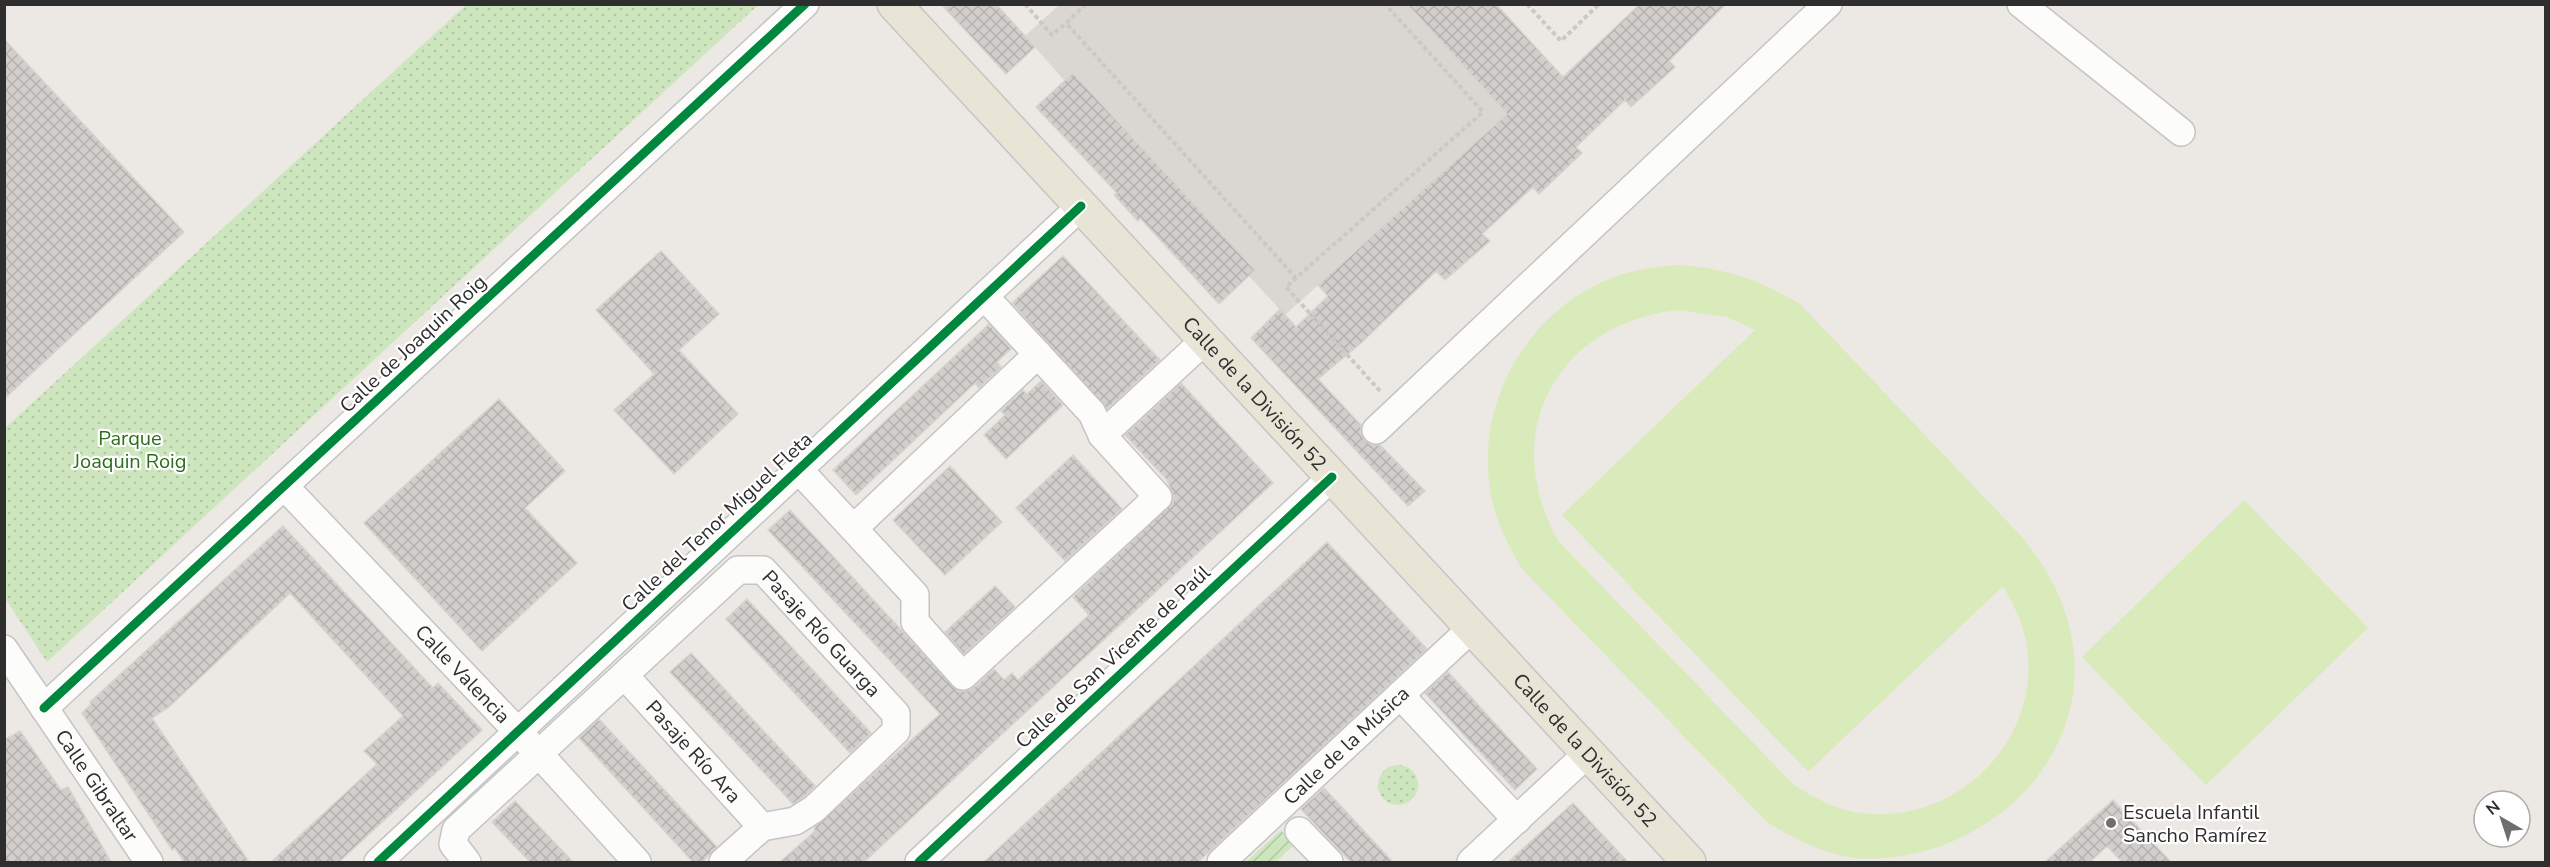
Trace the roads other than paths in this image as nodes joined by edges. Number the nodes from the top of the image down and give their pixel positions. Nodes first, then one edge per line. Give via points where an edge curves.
1 (805, 4) edge
2 (894, 4) edge
3 (1828, 4) edge
4 (2021, 4) edge
5 (2181, 132) dead end
6 (1081, 207) junction
7 (985, 297) junction
8 (1205, 340) junction
9 (1038, 354) junction
10 (1376, 430) dead end
11 (1102, 435) junction
12 (800, 470) junction
13 (1332, 477) junction
14 (285, 487) junction
15 (854, 528) junction
16 (1472, 628) junction
17 (4, 649) edge
18 (625, 676) junction
19 (1400, 695) junction
20 (44, 708) junction
21 (518, 732) junction
22 (1588, 753) junction
23 (539, 754) junction
24 (1516, 820) junction
25 (762, 827) junction
26 (1299, 831) dead end
27 (149, 862) edge
28 (378, 862) edge
29 (467, 862) edge
30 (637, 862) edge
31 (723, 862) edge
32 (919, 862) edge
33 (1221, 862) edge
34 (1329, 862) edge
35 (1471, 862) edge
36 (1689, 862) edge

1 - 14 street, Calle de Joaquin Roig
2 - 6 main road, Calle de la División 52
3 - 10 street
4 - 5 street
6 - 7 street, Calle del Tenor Miguel Fleta
6 - 8 main road, Calle de la División 52
7 - 9 street
7 - 12 street, Calle del Tenor Miguel Fleta
8 - 11 street
8 - 13 main road, Calle de la División 52
9 - 11 street via 1092,413
9 - 15 street
11 - 15 street via 1158,497 963,676 915,622 915,595
12 - 15 street
12 - 21 street, Calle del Tenor Miguel Fleta
13 - 16 main road, Calle de la División 52
13 - 32 street, Calle de San Vicente de Paúl
14 - 20 street, Calle de Joaquin Roig
14 - 21 street, Calle Valencia
16 - 19 street, Calle de la Música
16 - 22 main road, Calle de la División 52
17 - 20 street, Calle Gibraltar
18 - 23 street, Pasaje Río Guarga
18 - 25 street, Pasaje Río Ara
18 - 25 street, Pasaje Río Guarga via 738,570 763,570 896,714 896,731 814,809 795,821
19 - 24 street
19 - 33 street, Calle de la Música
20 - 27 street, Calle Gibraltar
21 - 23 street, Calle Valencia
21 - 28 street, Calle del Tenor Miguel Fleta
22 - 24 street
22 - 36 main road, Calle de la División 52
23 - 29 street, Pasaje Río Guarga via 456,830 453,844
23 - 30 street, Calle Valencia
24 - 35 street
25 - 31 street
26 - 34 street

